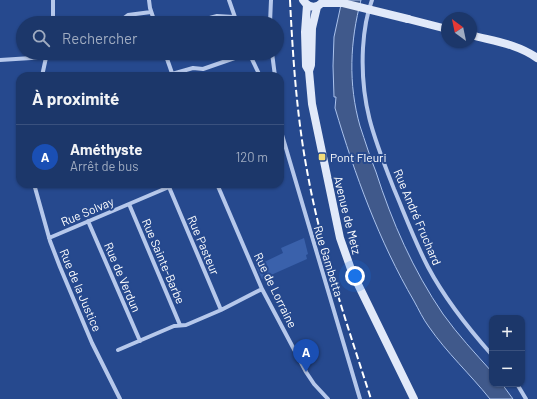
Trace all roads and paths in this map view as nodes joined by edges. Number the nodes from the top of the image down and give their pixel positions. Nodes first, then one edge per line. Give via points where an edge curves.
1 (53, 0) edge
2 (149, 0) edge
3 (228, 0) edge
4 (271, 0) edge
5 (372, 0) edge
6 (305, 2) edge
7 (340, 2) edge
8 (321, 3) edge
9 (151, 12) junction
10 (53, 16) edge
11 (127, 16) edge
12 (152, 16) edge
13 (234, 16) edge
14 (270, 16) edge
15 (441, 27) edge
16 (477, 37) edge
17 (16, 58) edge
18 (537, 58) edge
19 (0, 60) edge
20 (46, 60) edge
21 (168, 60) edge
22 (229, 60) edge
23 (252, 60) edge
24 (273, 60) edge
25 (309, 71) junction
26 (43, 72) edge
27 (172, 72) edge
28 (182, 72) edge
29 (258, 72) edge
30 (274, 72) edge
31 (284, 142) edge
32 (35, 188) edge
33 (167, 188) edge
34 (169, 188) edge
35 (219, 188) edge
36 (129, 204) junction
37 (88, 221) junction
38 (49, 238) junction
39 (262, 289) junction
40 (221, 310) junction
41 (180, 325) junction
42 (140, 341) junction
43 (118, 350) dead end
44 (489, 351) edge
45 (519, 387) edge
46 (120, 399) edge
47 (328, 399) edge
48 (360, 399) edge
49 (414, 399) edge
50 (526, 399) edge

1 - 10 street
2 - 9 street
3 - 13 street
4 - 14 street
5 - 44 street, Rue André Fruchard via 365,29 362,80 366,107 378,147 428,268 460,316
6 - 8 main road
6 - 25 main road, Avenue de Metz via 305,57
7 - 8 main road
7 - 15 main road, bridge
8 - 25 main road, Avenue de Metz via 312,28
9 - 11 street
9 - 12 street
16 - 18 main road via 525,50
17 - 19 street
20 - 26 street
21 - 27 street
22 - 28 street via 203,69 193,68
23 - 29 street
24 - 30 street
25 - 49 main road, Avenue de Metz via 313,111 343,248 352,272
31 - 48 street, Rue Gambetta
32 - 38 street, Rue de la Justice
33 - 36 street, Rue Solvay
34 - 40 street, Rue Pasteur
35 - 39 street, Rue de Lorraine
36 - 37 street, Rue Solvay
36 - 41 street, Rue Sainte-Barbe
37 - 38 street, Rue Solvay
37 - 42 street, Rue de Verdun
38 - 46 street, Rue de la Justice via 62,274
39 - 40 street
39 - 47 street, Rue de Lorraine via 306,372
40 - 41 street via 186,325
41 - 42 street
42 - 43 street
45 - 50 street

